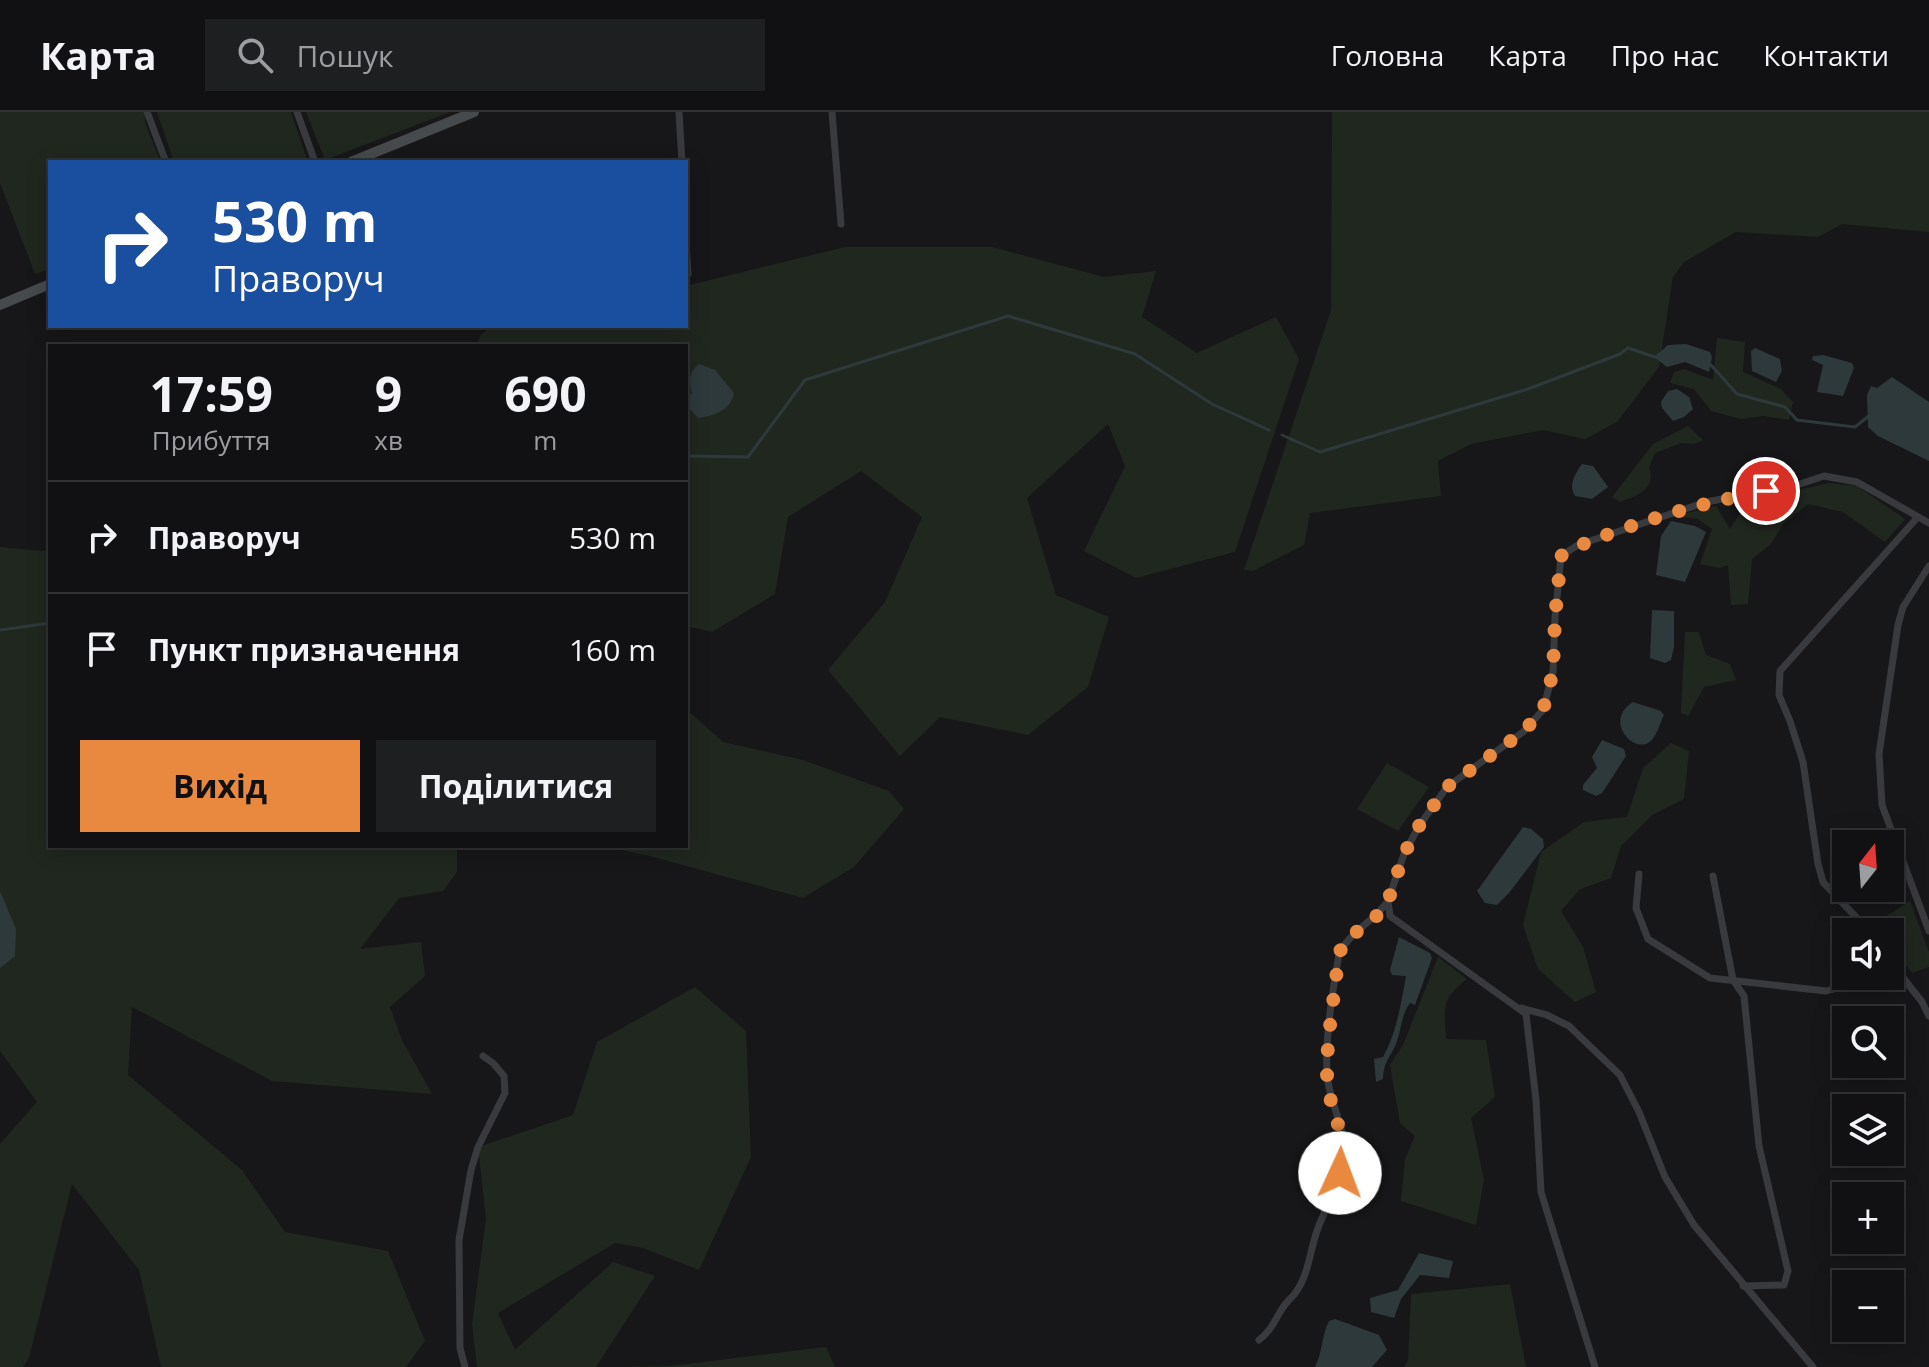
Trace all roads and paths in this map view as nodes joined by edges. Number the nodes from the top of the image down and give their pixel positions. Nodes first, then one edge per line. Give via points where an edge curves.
1 (147, 112) edge
2 (297, 112) edge
3 (474, 112) edge
4 (679, 112) edge
5 (832, 112) edge
6 (165, 160) edge
7 (314, 160) edge
8 (356, 160) edge
9 (682, 160) edge
10 (841, 224) dead end
11 (48, 285) edge
12 (0, 305) edge
13 (1917, 518) junction
14 (1929, 523) edge
15 (1929, 566) edge
16 (1639, 874) dead end
17 (1713, 876) dead end
18 (1388, 901) junction
19 (1857, 918) edge
20 (1929, 931) edge
21 (1904, 978) edge
22 (1733, 980) junction
23 (1832, 989) edge
24 (1515, 1006) junction
25 (1929, 1016) edge
26 (483, 1056) dead end
27 (1743, 1286) junction
28 (1259, 1340) dead end
29 (465, 1367) edge
30 (1595, 1367) edge
31 (1813, 1367) edge

1 - 6 street
2 - 7 street
3 - 8 street
4 - 9 street
5 - 10 street
11 - 12 street
13 - 14 street
13 - 18 street via 1857,482 1824,476 1706,502 1578,545 1561,556 1553,672 1543,710 1523,732 1447,787 1411,840
13 - 19 street via 1780,671 1779,695 1803,762 1823,882
15 - 20 street via 1898,625 1879,754 1882,805
16 - 22 street via 1636,908 1648,939 1710,978
17 - 22 street
18 - 24 street via 1390,916
18 - 28 street via 1344,942 1339,954 1327,1077 1345,1147 1340,1173 1296,1293
21 - 25 street
22 - 23 street
22 - 27 street via 1744,996 1759,1146 1788,1271 1784,1285
24 - 27 street via 1569,1026 1620,1075 1678,1199
24 - 30 street via 1526,1014 1541,1192
26 - 29 street via 504,1076 505,1093 478,1147 459,1240 460,1348
27 - 31 street

